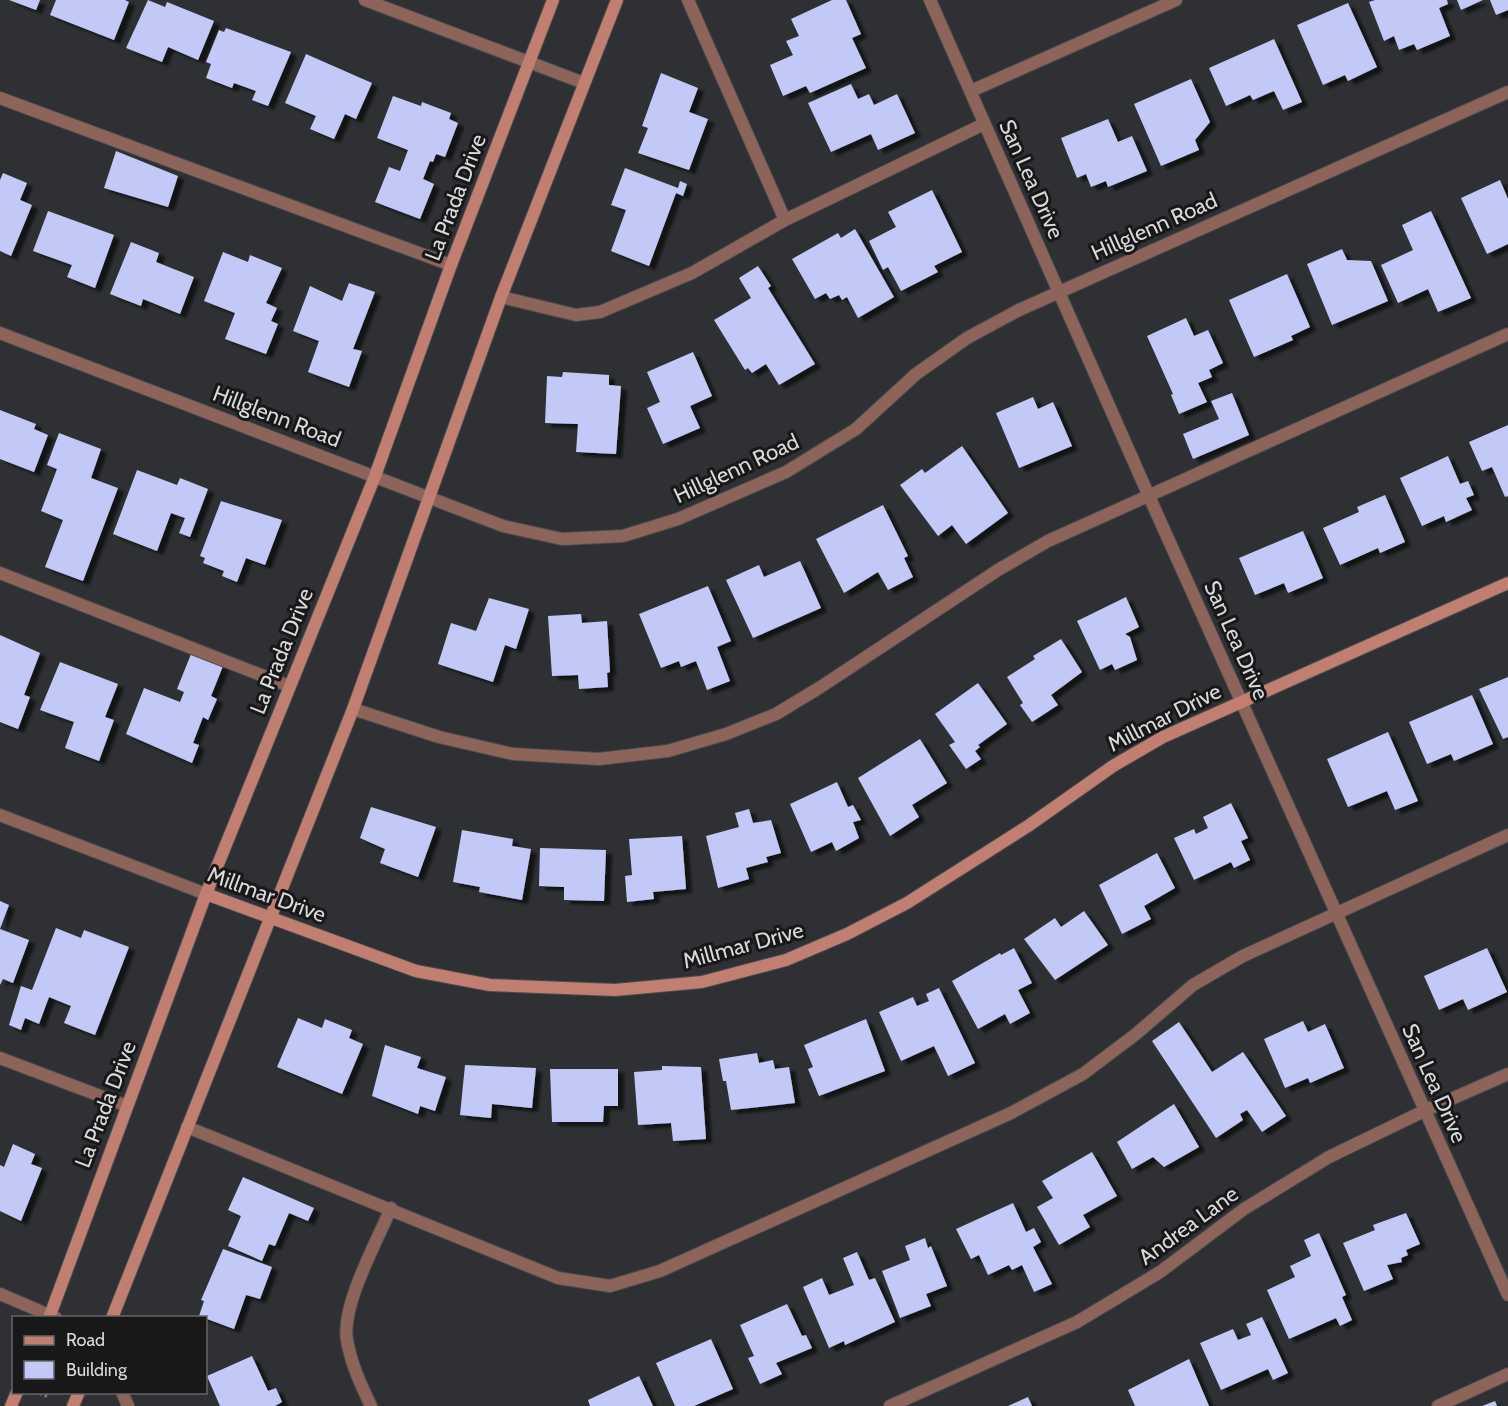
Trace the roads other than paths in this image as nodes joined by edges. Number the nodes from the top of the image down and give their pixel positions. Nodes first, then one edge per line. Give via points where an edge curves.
1 (365, 0) edge
2 (553, 0) edge
3 (616, 0) edge
4 (688, 0) edge
5 (930, 0) edge
6 (1176, 0) edge
7 (529, 63) junction
8 (584, 83) junction
9 (971, 91) junction
10 (1508, 92) edge
11 (0, 98) edge
12 (984, 124) junction
13 (785, 220) junction
14 (451, 265) junction
15 (1060, 291) junction
16 (501, 297) junction
17 (0, 333) edge
18 (1508, 334) edge
19 (375, 476) junction
20 (1148, 494) junction
21 (429, 498) junction
22 (0, 573) edge
23 (1508, 583) edge
24 (289, 686) junction
25 (1242, 701) junction
26 (354, 709) junction
27 (0, 815) edge
28 (1508, 835) edge
29 (206, 894) junction
30 (1335, 913) junction
31 (270, 918) junction
32 (0, 1058) edge
33 (1508, 1074) edge
34 (127, 1106) junction
35 (1424, 1111) junction
36 (187, 1127) junction
37 (391, 1208) junction
38 (0, 1294) edge
39 (1508, 1295) edge
40 (52, 1316) edge
41 (112, 1316) edge
42 (1508, 1374) edge
43 (371, 1406) edge
44 (890, 1406) edge
45 (1438, 1406) edge

1 - 7 street
2 - 7 main road, La Prada Drive
3 - 8 main road
4 - 13 street
5 - 9 street, San Lea Drive
6 - 9 street
7 - 8 street
7 - 14 main road, La Prada Drive
8 - 16 main road
9 - 12 street, San Lea Drive
10 - 15 street, Hillglenn Road
11 - 14 street
12 - 13 street
12 - 15 street, San Lea Drive
13 - 16 street via 692,273 600,312 576,315
14 - 19 main road, La Prada Drive
15 - 20 street, San Lea Drive
15 - 21 street, Hillglenn Road via 967,338 916,374 856,429 786,472 678,519 623,536 562,539 503,526
16 - 21 main road
17 - 19 street, Hillglenn Road
18 - 20 street
19 - 21 street, Hillglenn Road
19 - 24 main road, La Prada Drive
20 - 25 street, San Lea Drive
20 - 26 street via 1048,541 998,570 776,714 668,751 599,759 513,754 439,737
21 - 26 main road
22 - 24 street
23 - 25 main road, Millmar Drive
24 - 29 main road, La Prada Drive
25 - 30 street, San Lea Drive
25 - 31 main road, Millmar Drive via 1163,737 1113,766 959,872 857,929 786,960 702,982 615,990 490,986 416,971
26 - 31 main road
27 - 29 street, Millmar Drive
28 - 30 street
29 - 31 main road, Millmar Drive
29 - 34 main road, La Prada Drive
30 - 35 street, San Lea Drive
30 - 37 street via 1243,956 1193,985 1083,1074 1011,1113 660,1271 610,1286 558,1278
31 - 36 main road
32 - 34 street
33 - 35 street, Andrea Lane
34 - 40 main road, La Prada Drive
35 - 39 street, San Lea Drive
35 - 44 street, Andrea Lane via 1329,1157 1244,1209 1160,1272 1077,1322
36 - 37 street
36 - 41 main road
37 - 43 street via 349,1305 346,1338 354,1370
38 - 40 street
42 - 45 street

